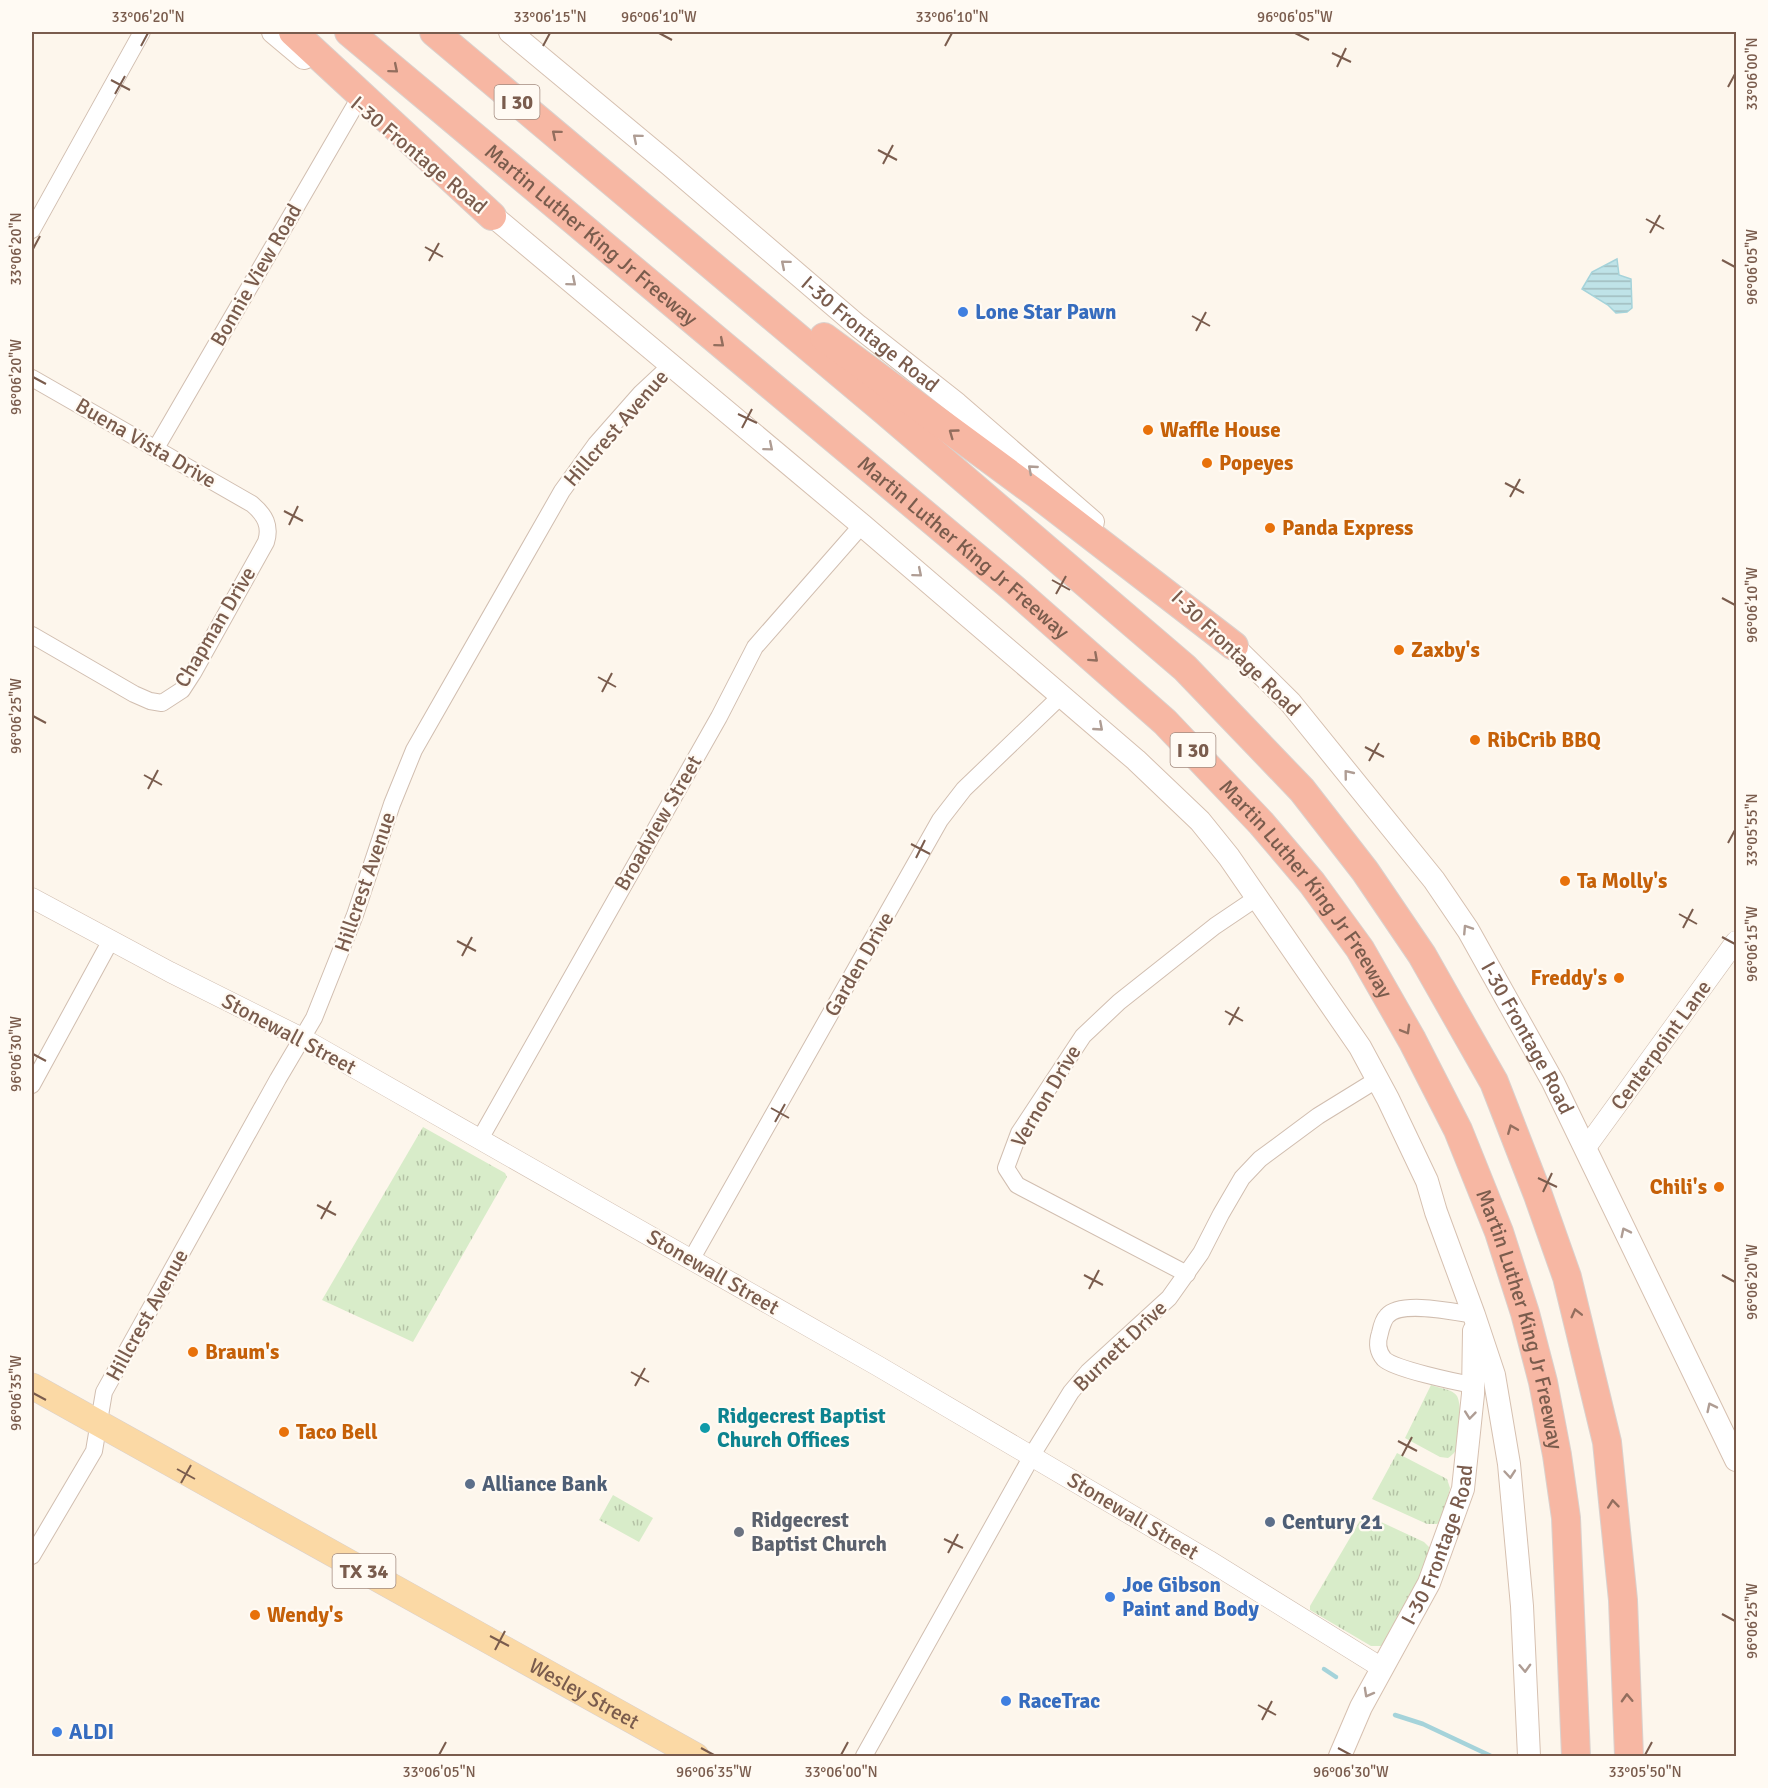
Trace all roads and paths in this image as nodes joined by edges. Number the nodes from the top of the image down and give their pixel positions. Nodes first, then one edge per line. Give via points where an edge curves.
1 (142, 32) edge
2 (273, 32) edge
3 (293, 32) edge
4 (349, 32) edge
5 (434, 32) edge
6 (510, 32) edge
7 (357, 102) junction
8 (600, 172) junction
9 (492, 216) junction
10 (32, 230) edge
11 (671, 364) junction
12 (32, 378) edge
13 (156, 448) junction
14 (259, 510) joint
15 (862, 525) junction
16 (32, 635) edge
17 (1234, 646) junction
18 (1062, 695) junction
19 (32, 897) edge
20 (1258, 897) junction
21 (111, 940) junction
22 (1737, 941) edge
23 (302, 1038) junction
24 (1378, 1079) junction
25 (32, 1085) edge
26 (480, 1139) junction
27 (1585, 1149) junction
28 (692, 1260) junction
29 (1187, 1275) junction
30 (1474, 1315) junction
31 (1473, 1385) junction
32 (32, 1386) edge
33 (99, 1423) junction
34 (1032, 1457) junction
35 (1737, 1460) edge
36 (32, 1556) edge
37 (1382, 1668) junction
38 (1575, 1704) junction
39 (696, 1756) edge
40 (864, 1756) edge
41 (1340, 1756) edge
42 (1528, 1756) edge
43 (1571, 1756) edge
44 (1576, 1756) edge
45 (1629, 1756) edge

1 - 10 street
2 - 7 main road, I-30 Frontage Road
3 - 9 highway
4 -> 38 highway, Martin Luther King Jr Freeway / I 30 via 1082,647 1209,766 1312,883 1360,949 1458,1130 1519,1292 1543,1382 1562,1486
8 -> 5 highway, I 30
17 -> 6 main road, I-30 Frontage Road via 957,404 858,326
7 - 9 main road, I-30 Frontage Road
7 - 13 street, Bonnie View Road
17 -> 8 highway via 1036,494
45 -> 8 highway, I 30 via 1623,1600 1607,1442 1567,1277 1494,1082 1422,956 1365,871 1302,790 1185,668
9 -> 11 main road, I-30 Frontage Road
11 -> 15 main road, I-30 Frontage Road
11 - 23 street, Hillcrest Avenue via 596,444 561,491 414,750 336,965
12 - 13 street, Buena Vista Drive
13 - 14 street, Buena Vista Drive
14 - 16 street, Chapman Drive via 268,525 266,542 193,673 182,690 162,704 134,694
15 -> 18 main road, I-30 Frontage Road
15 - 26 street, Broadview Street via 754,647 719,717
27 -> 17 main road, I-30 Frontage Road via 1553,1082 1468,930 1439,888 1290,702
18 -> 20 main road, I-30 Frontage Road via 1200,821
18 - 28 street, Garden Drive via 964,789 940,820
19 - 21 street, Stonewall Street
20 - 24 main road, I-30 Frontage Road
20 - 29 street, Vernon Drive via 1119,1002 1083,1036 1018,1133 1006,1168 1017,1185
21 - 23 street, Stonewall Street
21 - 25 street
22 - 27 street, Centerpoint Lane
23 - 26 street, Stonewall Street
23 - 33 street, Hillcrest Avenue via 104,1392
24 - 29 street, Burnett Drive via 1318,1116 1260,1159 1242,1178
24 - 30 main road, I-30 Frontage Road via 1427,1181
26 - 28 street, Stonewall Street
35 -> 27 main road, I-30 Frontage Road
28 - 34 street, Stonewall Street
29 - 34 street, Burnett Drive via 1169,1299 1076,1385
30 - 31 main road, I-30 Frontage Road
30 - 31 street via 1411,1307 1398,1310 1388,1315 1377,1347 1385,1360 1409,1370
30 -> 42 main road, I-30 Frontage Road via 1494,1375 1509,1464 1522,1606
31 -> 37 main road, I-30 Frontage Road via 1463,1489 1429,1582
32 - 33 main road, Wesley Street / TX 34
33 - 36 street, Hillcrest Avenue via 94,1451
33 - 39 main road, Wesley Street / TX 34
34 - 37 street, Stonewall Street
34 - 40 street, Burnett Drive
37 -> 41 main road, I-30 Frontage Road
38 - 43 highway
38 - 44 highway, Martin Luther King Jr Freeway / I 30

